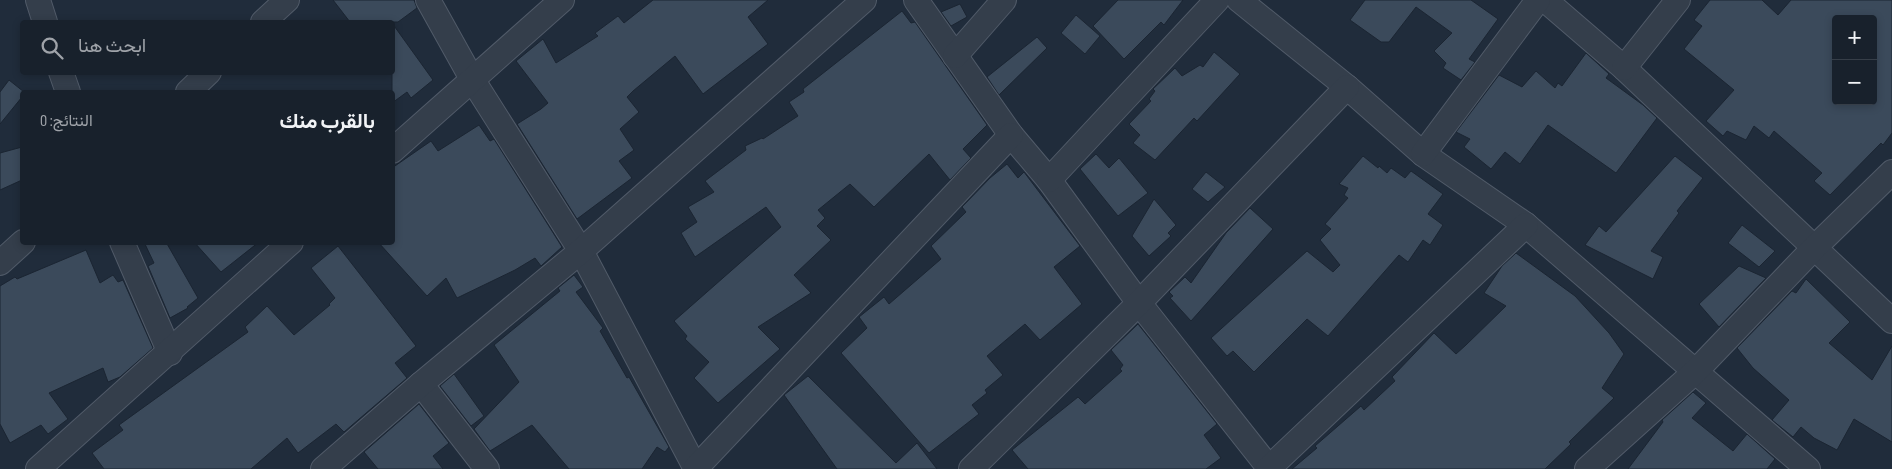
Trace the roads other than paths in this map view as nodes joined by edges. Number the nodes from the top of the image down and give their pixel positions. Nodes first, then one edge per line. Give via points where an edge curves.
1 (38, 0) edge
2 (288, 0) edge
3 (428, 0) edge
4 (562, 0) edge
5 (864, 0) edge
6 (916, 0) edge
7 (1004, 0) edge
8 (1217, 0) edge
9 (1239, 0) edge
10 (1538, 0) edge
11 (1545, 0) edge
12 (1678, 0) edge
13 (45, 20) edge
14 (265, 20) edge
15 (955, 56) junction
16 (1624, 68) junction
17 (62, 75) edge
18 (206, 75) edge
19 (472, 79) junction
20 (1347, 87) junction
21 (67, 90) edge
22 (190, 90) edge
23 (1011, 135) junction
24 (395, 148) edge
25 (1423, 154) junction
26 (1892, 172) edge
27 (1049, 180) junction
28 (1526, 225) junction
29 (20, 245) edge
30 (123, 245) edge
31 (288, 245) edge
32 (1816, 247) junction
33 (580, 252) junction
34 (0, 263) edge
35 (1139, 303) junction
36 (1892, 321) edge
37 (170, 353) junction
38 (1696, 371) junction
39 (420, 384) junction
40 (688, 464) edge
41 (38, 469) edge
42 (323, 469) edge
43 (487, 469) edge
44 (971, 469) edge
45 (1269, 469) edge
46 (1587, 469) edge
47 (1808, 469) edge

1 - 13 street
2 - 14 street
3 - 19 street
4 - 19 street
5 - 33 street
6 - 15 street
7 - 15 street
8 - 27 street
9 - 20 street
10 - 25 street
11 - 16 street
12 - 16 street
15 - 23 street
16 - 32 street
17 - 21 street
18 - 22 street
19 - 24 street
19 - 33 street
20 - 25 street
20 - 35 street
23 - 27 street
23 - 40 street
25 - 28 street
26 - 32 street
27 - 35 street
28 - 38 street
28 - 45 street
29 - 34 street
30 - 37 street
31 - 37 street
32 - 36 street
32 - 38 street
33 - 39 street
33 - 40 street
35 - 44 street
35 - 45 street
37 - 41 street
38 - 46 street
38 - 47 street
39 - 42 street
39 - 43 street

